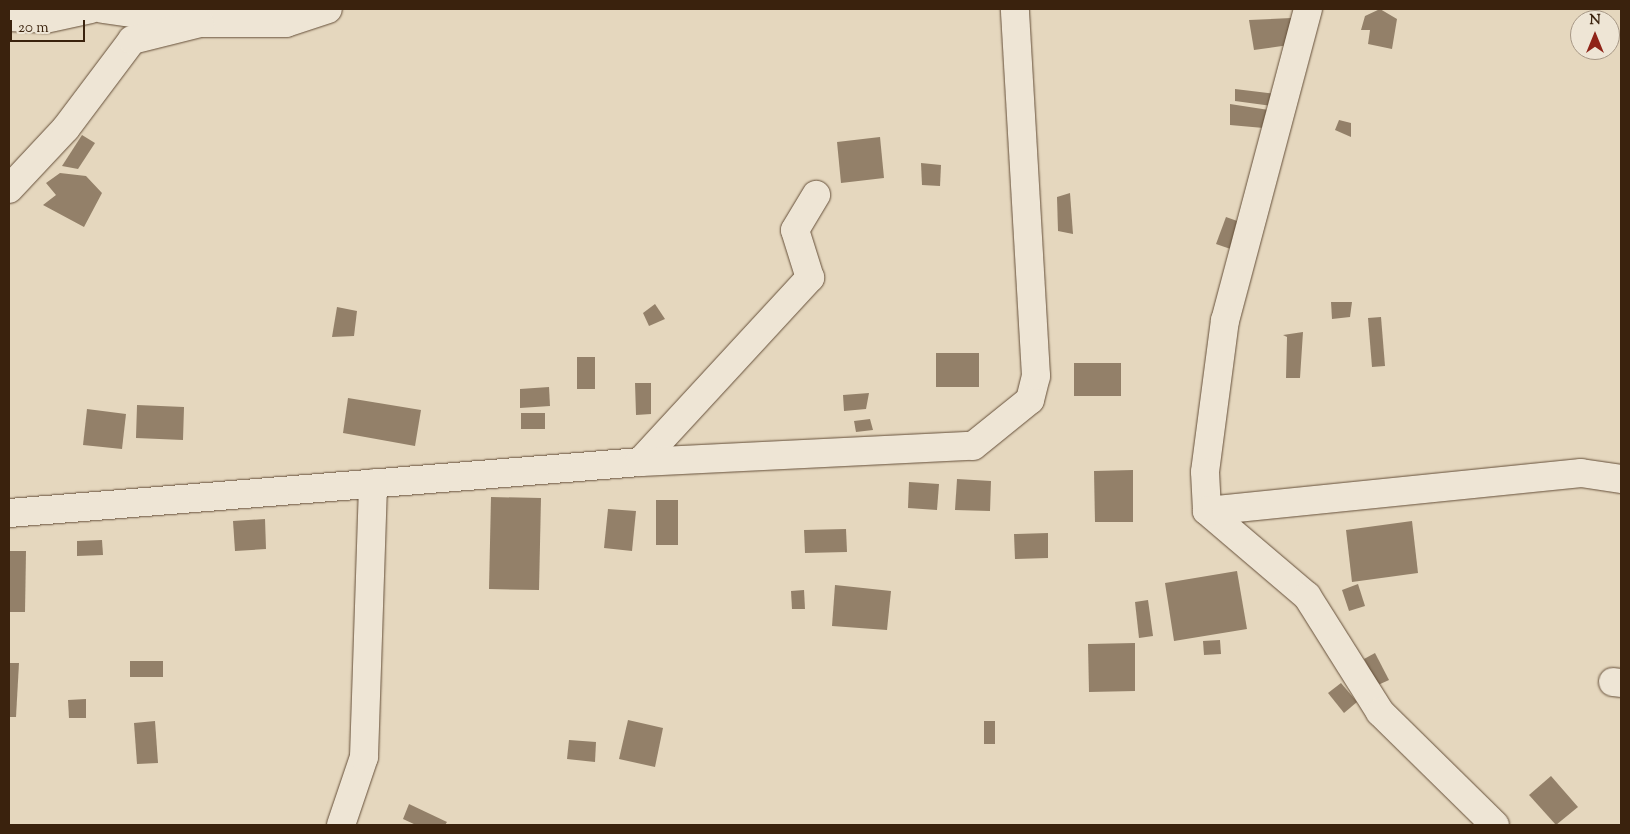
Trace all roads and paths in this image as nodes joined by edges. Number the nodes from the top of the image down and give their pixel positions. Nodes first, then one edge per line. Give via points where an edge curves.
1 (91, 9) edge
2 (103, 9) edge
3 (328, 9) edge
4 (1015, 9) edge
5 (1308, 9) edge
6 (9, 17) edge
7 (200, 23) junction
8 (9, 188) edge
9 (816, 195) dead end
10 (640, 462) junction
11 (1621, 478) edge
12 (373, 482) junction
13 (1207, 511) junction
14 (9, 513) edge
15 (341, 825) edge
16 (1495, 825) edge

1 - 6 street via 45,19
2 - 7 street
3 - 7 street via 286,23
4 - 10 street via 1036,376 1030,400 973,446
5 - 13 street via 1225,320 1205,472
7 - 8 street via 132,40 66,128
9 - 10 street via 795,230 810,278
10 - 12 street
11 - 13 street via 1581,473
12 - 14 street
12 - 15 street via 364,757
13 - 16 street via 1307,596 1380,712

